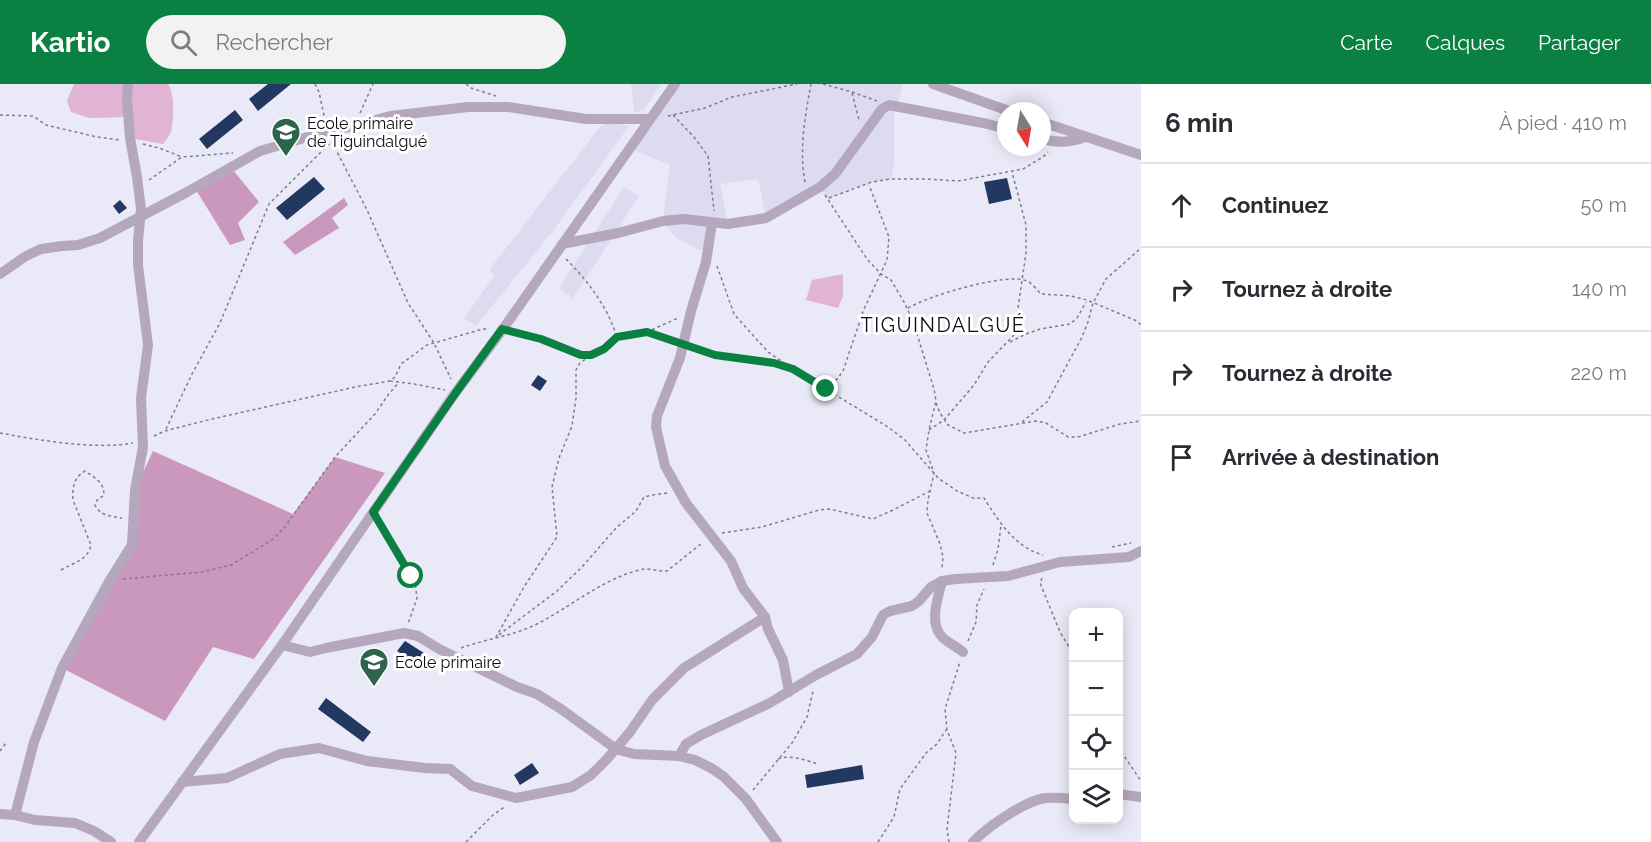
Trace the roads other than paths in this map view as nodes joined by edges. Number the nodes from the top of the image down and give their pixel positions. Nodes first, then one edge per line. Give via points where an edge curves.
1 (129, 84) edge
2 (675, 84) edge
3 (933, 84) edge
4 (997, 107) edge
5 (649, 120) junction
6 (1051, 125) edge
7 (997, 127) edge
8 (1086, 137) junction
9 (1051, 141) edge
10 (1141, 155) edge
11 (141, 216) junction
12 (712, 222) junction
13 (560, 247) junction
14 (0, 274) edge
15 (1141, 551) edge
16 (942, 581) junction
17 (765, 617) junction
18 (282, 645) junction
19 (963, 652) road end
20 (789, 692) junction
21 (616, 749) junction
22 (679, 756) junction
23 (182, 782) junction
24 (1123, 795) edge
25 (1141, 797) edge
26 (1069, 799) edge
27 (0, 814) edge
28 (15, 815) junction
29 (111, 842) edge
30 (139, 842) edge
31 (777, 842) edge
32 (973, 842) edge

1 - 11 street via 130,141
2 - 5 street
3 - 4 street
5 - 11 street via 586,119 508,107 468,107 390,117 261,151
5 - 13 street
6 - 8 street
7 - 12 street via 889,105 882,109 836,174 808,195 766,218 728,224
8 - 9 street via 1070,142
8 - 10 street
11 - 14 street via 100,238 41,249
11 - 28 street via 138,265 148,345 141,398 143,447 135,490 132,545 62,668 34,742
12 - 13 street via 663,221
12 - 17 street via 706,262 680,358 656,427 665,466 686,503 731,561 743,588
13 - 18 street
15 - 16 street via 1129,557 1046,561 1008,576
16 - 19 street via 934,615 938,631
16 - 20 street via 912,606 886,613 857,654
17 - 20 street via 783,660
17 - 21 street via 684,668 652,700
18 - 21 street via 310,652 404,633 418,636 537,694
18 - 23 street
20 - 22 street via 701,735 686,744
21 - 22 street
21 - 23 street via 591,775 572,787 516,798 472,786 450,769 367,761 318,748 280,754 227,778
22 - 31 street via 695,760 729,781
23 - 30 street
24 - 25 street
26 - 32 street via 1029,802
27 - 28 street
28 - 29 street via 75,823

